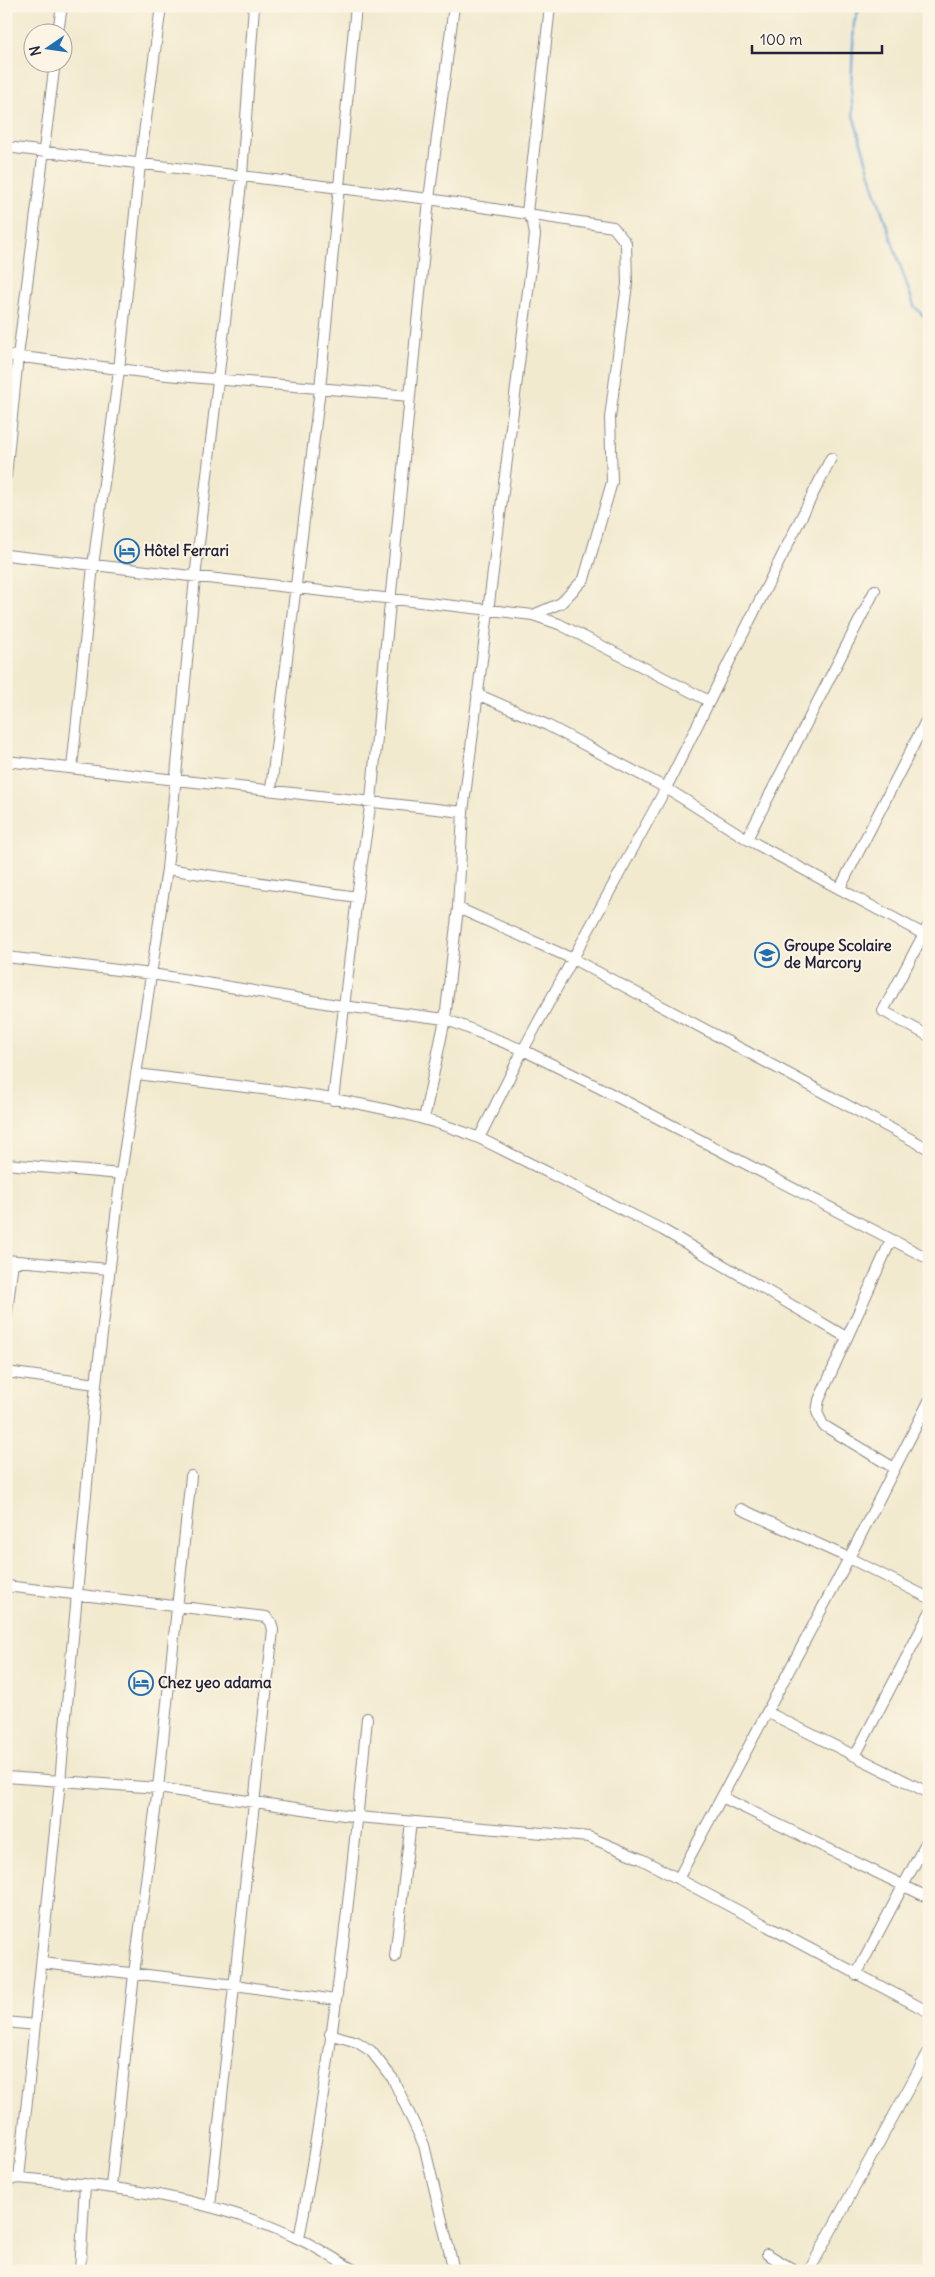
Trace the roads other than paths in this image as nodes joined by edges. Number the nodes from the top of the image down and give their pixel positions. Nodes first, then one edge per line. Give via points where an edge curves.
1 (62, 6) edge
2 (161, 6) edge
3 (254, 6) edge
4 (356, 6) edge
5 (454, 6) edge
6 (550, 6) edge
7 (60, 22) edge
8 (54, 72) edge
9 (6, 147) edge
10 (44, 151) junction
11 (140, 164) junction
12 (242, 176) junction
13 (340, 188) junction
14 (429, 199) junction
15 (527, 213) junction
16 (6, 355) edge
17 (18, 356) junction
18 (119, 370) junction
19 (218, 379) junction
20 (320, 389) junction
21 (410, 396) junction
22 (832, 458) dead end
23 (6, 476) edge
24 (6, 556) edge
25 (93, 566) junction
26 (195, 578) junction
27 (296, 589) junction
28 (875, 590) dead end
29 (392, 599) junction
30 (488, 611) junction
31 (533, 615) junction
32 (477, 694) junction
33 (709, 701) junction
34 (929, 716) edge
35 (6, 761) edge
36 (72, 768) junction
37 (174, 779) junction
38 (666, 788) junction
39 (271, 789) junction
40 (371, 800) junction
41 (463, 812) junction
42 (747, 839) junction
43 (167, 869) junction
44 (840, 888) junction
45 (356, 897) junction
46 (458, 908) junction
47 (929, 924) edge
48 (926, 936) edge
49 (6, 957) edge
50 (573, 959) junction
51 (152, 974) junction
52 (343, 1006) junction
53 (445, 1019) junction
54 (929, 1036) edge
55 (523, 1050) junction
56 (137, 1074) junction
57 (333, 1100) junction
58 (424, 1119) junction
59 (479, 1138) junction
60 (929, 1149) edge
61 (6, 1164) edge
62 (121, 1174) junction
63 (891, 1240) junction
64 (929, 1259) edge
65 (10, 1260) edge
66 (108, 1270) junction
67 (6, 1321) edge
68 (846, 1337) junction
69 (6, 1372) edge
70 (96, 1384) junction
71 (929, 1400) edge
72 (894, 1468) junction
73 (191, 1476) dead end
74 (741, 1509) dead end
75 (849, 1558) junction
76 (6, 1586) edge
77 (78, 1594) junction
78 (929, 1598) edge
79 (176, 1606) junction
80 (929, 1614) edge
81 (767, 1712) junction
82 (367, 1718) dead end
83 (855, 1756) junction
84 (6, 1777) edge
85 (60, 1782) junction
86 (158, 1788) junction
87 (929, 1793) edge
88 (722, 1796) junction
89 (255, 1802) junction
90 (358, 1817) junction
91 (412, 1822) junction
92 (929, 1837) edge
93 (678, 1879) junction
94 (904, 1884) junction
95 (929, 1898) edge
96 (396, 1957) dead end
97 (42, 1962) junction
98 (134, 1974) junction
99 (856, 1975) junction
100 (235, 1985) junction
101 (335, 2000) junction
102 (929, 2012) edge
103 (6, 2022) edge
104 (35, 2025) junction
105 (330, 2034) junction
106 (929, 2052) edge
107 (19, 2178) junction
108 (6, 2180) edge
109 (85, 2184) junction
110 (111, 2186) junction
111 (210, 2206) junction
112 (299, 2239) junction
113 (767, 2254) dead end
114 (350, 2269) edge
115 (80, 2271) edge
116 (454, 2271) edge
117 (796, 2271) edge
118 (809, 2271) edge

1 - 7 street
2 - 11 street
3 - 12 street
4 - 13 street
5 - 14 street
6 - 15 street
8 - 10 street
9 - 10 street
10 - 11 street
10 - 17 street
11 - 12 street
11 - 18 street
12 - 13 street
12 - 19 street
13 - 14 street
13 - 20 street
14 - 15 street
14 - 21 street
15 - 30 street via 535,235
15 - 31 street via 613,227 626,243 627,284 610,418 612,482 584,579 560,603
16 - 17 street
17 - 18 street
17 - 23 street
18 - 19 street
18 - 25 street
19 - 20 street
19 - 26 street
20 - 21 street
20 - 27 street
21 - 29 street
22 - 33 street
24 - 25 street
25 - 26 street
25 - 36 street
26 - 27 street
26 - 37 street
27 - 29 street
27 - 39 street
28 - 42 street
29 - 30 street
29 - 40 street
30 - 31 street
30 - 32 street
31 - 33 street via 559,624
32 - 38 street via 547,725
32 - 41 street
33 - 38 street
34 - 44 street
35 - 36 street
36 - 37 street
37 - 39 street
37 - 43 street
38 - 42 street
38 - 50 street
39 - 40 street
40 - 41 street
40 - 45 street
41 - 46 street
42 - 44 street
43 - 45 street
43 - 51 street
44 - 48 street
45 - 52 street
46 - 50 street
46 - 53 street
47 - 48 street
48 - 54 street via 883,1011
49 - 51 street
50 - 55 street
50 - 60 street
51 - 52 street
51 - 56 street
52 - 53 street
52 - 57 street
53 - 55 street
53 - 58 street
55 - 59 street
55 - 63 street
56 - 57 street
56 - 62 street
57 - 58 street
58 - 59 street
59 - 68 street via 663,1230
61 - 62 street
62 - 66 street
63 - 64 street
63 - 68 street
65 - 66 street
65 - 67 street
66 - 70 street
68 - 72 street via 817,1412 823,1425
69 - 70 street
70 - 77 street
71 - 72 street
72 - 75 street
73 - 79 street
74 - 75 street
75 - 78 street
75 - 81 street
76 - 77 street
77 - 79 street
77 - 85 street
79 - 86 street
79 - 89 street via 266,1617 271,1622 273,1630
80 - 83 street
81 - 83 street
81 - 88 street
82 - 90 street
83 - 87 street
84 - 85 street
85 - 86 street
85 - 97 street
86 - 89 street
86 - 98 street
88 - 93 street
88 - 94 street
89 - 90 street
89 - 100 street
90 - 91 street
90 - 101 street
91 - 93 street via 590,1837
91 - 96 street
92 - 94 street
93 - 99 street
94 - 95 street
94 - 99 street
97 - 98 street
97 - 104 street
98 - 100 street
98 - 110 street
99 - 102 street
100 - 101 street
100 - 111 street
101 - 105 street
103 - 104 street
104 - 107 street
105 - 112 street via 316,2144
105 - 116 street via 357,2042 371,2051 393,2079 424,2145
106 - 118 street
107 - 108 street
107 - 109 street
109 - 110 street
109 - 115 street
110 - 111 street
111 - 112 street
112 - 114 street
113 - 117 street

